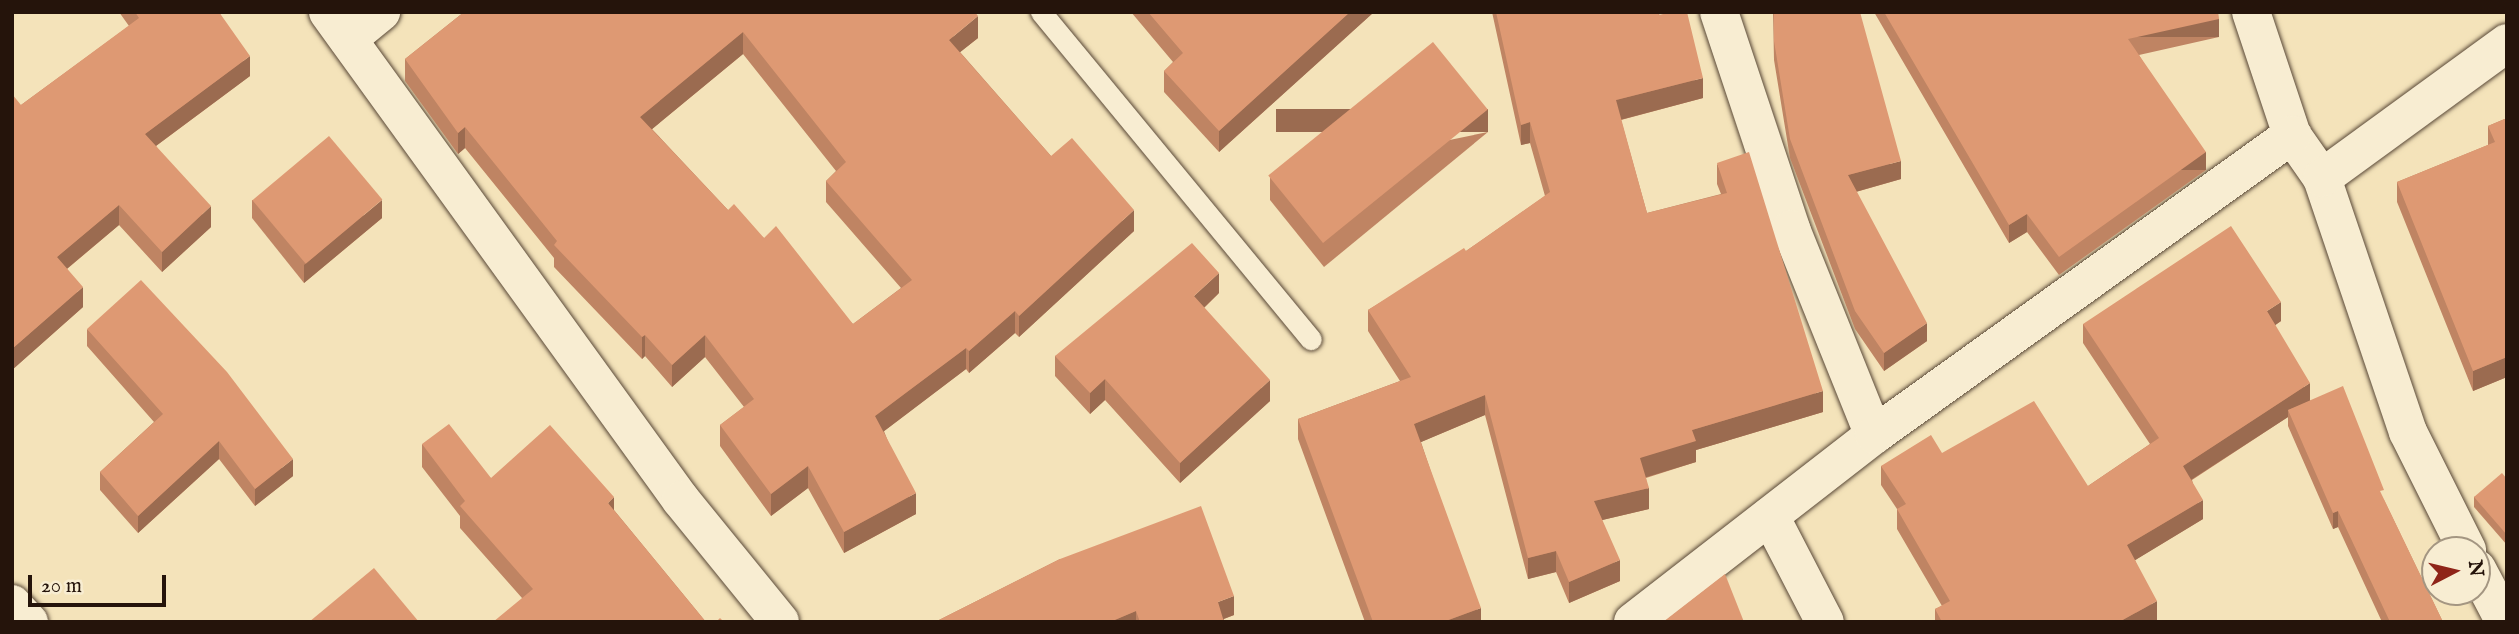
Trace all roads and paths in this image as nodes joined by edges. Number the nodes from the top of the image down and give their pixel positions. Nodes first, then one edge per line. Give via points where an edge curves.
1 (381, 12) edge
2 (1041, 12) edge
3 (1719, 12) edge
4 (2251, 12) edge
5 (338, 26) edge
6 (2507, 43) edge
7 (2292, 135) junction
8 (2322, 178) junction
9 (1311, 340) dead end
10 (1874, 435) junction
11 (1770, 516) junction
12 (2460, 536) edge
13 (2491, 596) edge
14 (12, 604) edge
15 (29, 622) edge
16 (780, 622) edge
17 (1633, 622) edge
18 (1825, 622) edge
19 (2505, 622) edge

1 - 5 street
2 - 9 lane
3 - 10 street via 1791,229
4 - 7 street
5 - 16 street via 681,500
6 - 8 street
7 - 8 street
7 - 10 street
8 - 12 street via 2408,432
10 - 11 street
11 - 17 street
11 - 18 street
13 - 19 street
14 - 15 street

